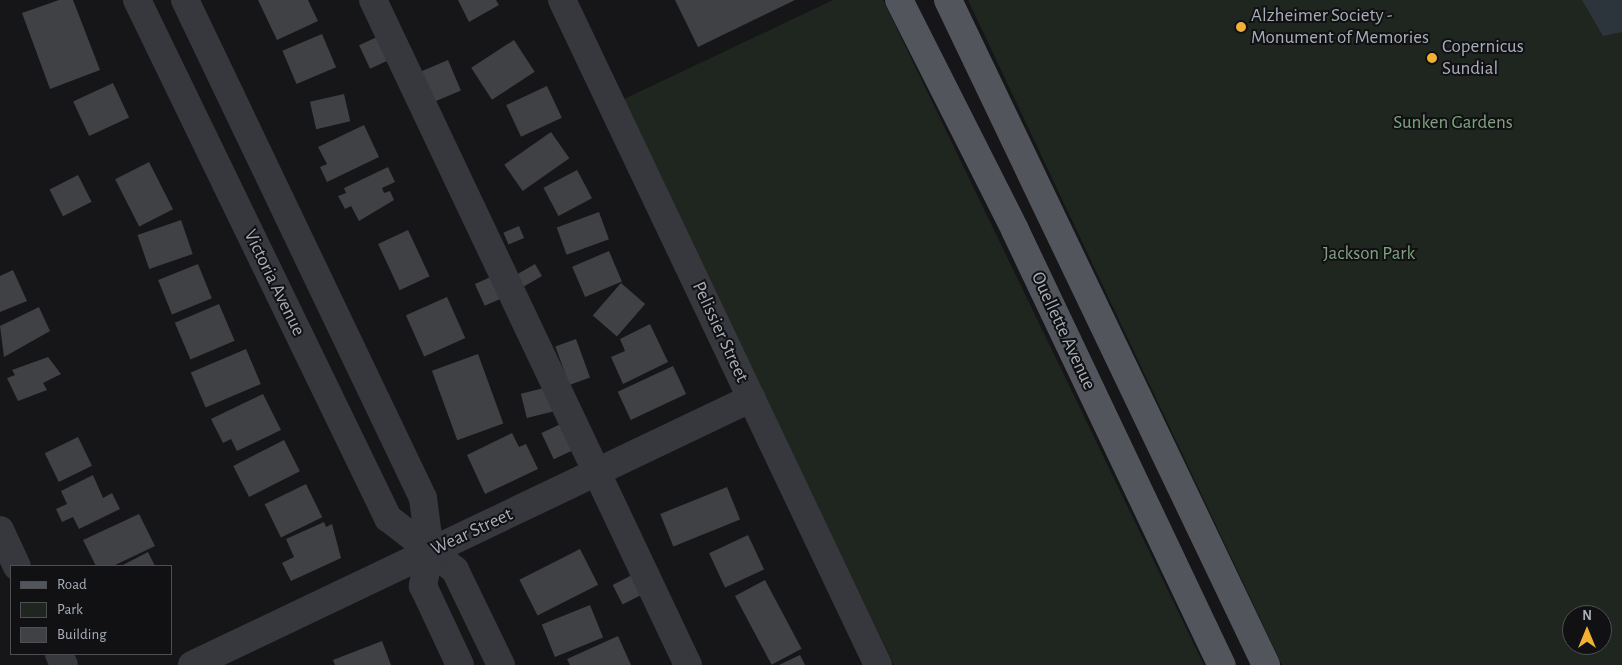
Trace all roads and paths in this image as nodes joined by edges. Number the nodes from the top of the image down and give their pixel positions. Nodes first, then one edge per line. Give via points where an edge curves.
1 (137, 0) edge
2 (185, 0) edge
3 (372, 0) edge
4 (562, 0) edge
5 (899, 0) edge
6 (948, 0) edge
7 (752, 398) junction
8 (596, 472) junction
9 (0, 530) edge
10 (430, 552) junction
11 (17, 565) edge
12 (192, 665) edge
13 (460, 665) edge
14 (501, 665) edge
15 (688, 665) edge
16 (878, 665) edge
17 (1222, 665) edge
18 (1266, 665) edge

1 - 10 street, Victoria Avenue via 388,518
2 - 10 street via 423,498
3 - 8 street
4 - 7 street, Pelissier Street
5 - 17 main road, Ouellette Avenue via 1015,230
6 - 18 main road, Ouellette Avenue
7 - 8 street, Wear Street
7 - 16 street, Pelissier Street
8 - 10 street, Wear Street
8 - 15 street
9 - 11 street
10 - 12 street, Wear Street
10 - 13 street via 423,586
10 - 14 street, Victoria Avenue via 455,570

